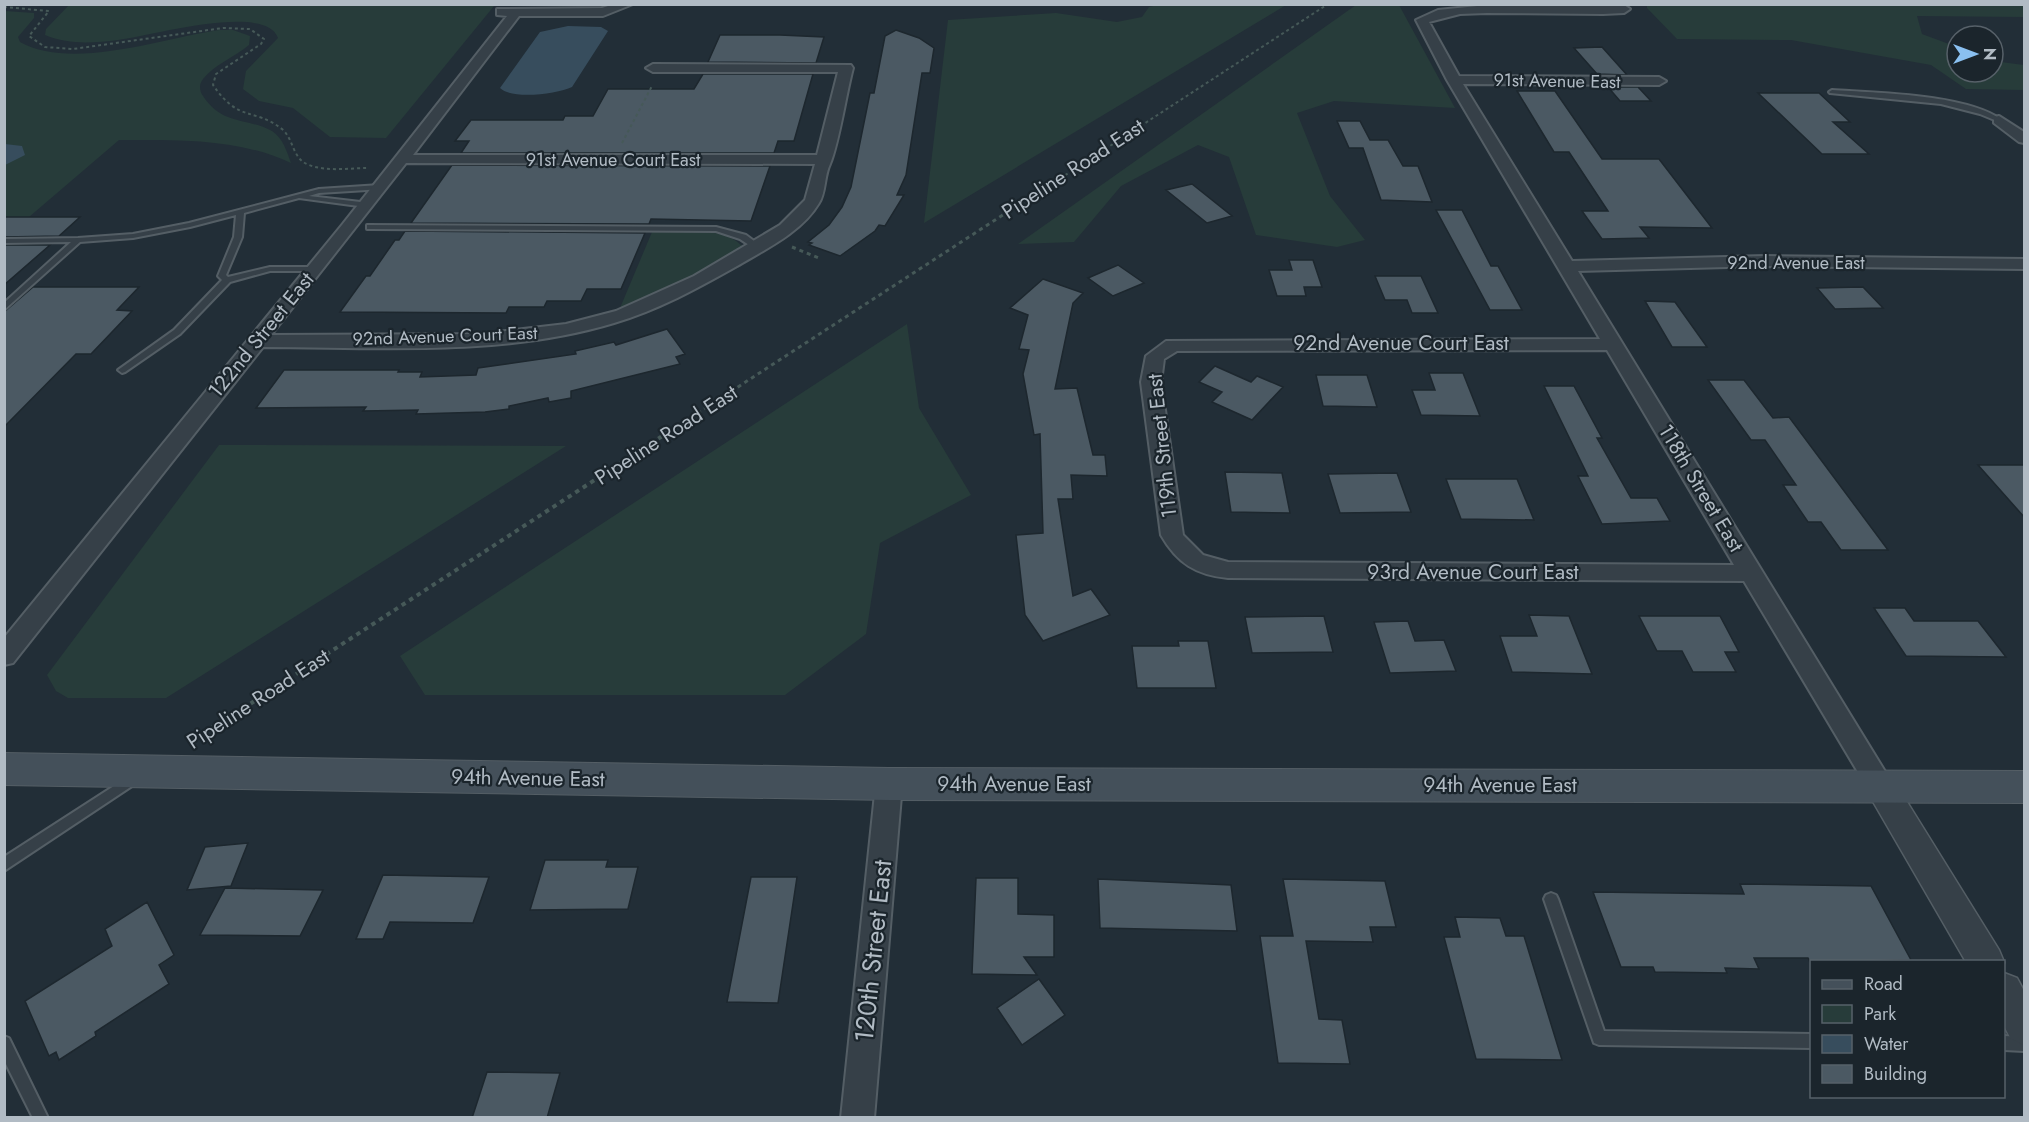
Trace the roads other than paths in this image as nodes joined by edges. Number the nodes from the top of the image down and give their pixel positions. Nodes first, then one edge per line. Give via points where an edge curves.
1 (622, 7) edge
2 (1624, 9) dead end
3 (496, 12) dead end
4 (516, 12) junction
5 (653, 68) dead end
6 (1454, 80) junction
7 (1659, 81) dead end
8 (1832, 92) dead end
9 (1999, 120) joint
10 (2025, 139) edge
11 (401, 159) junction
12 (825, 160) junction
13 (380, 187) junction
14 (302, 197) junction
15 (366, 205) junction
16 (240, 213) junction
17 (370, 227) dead end
18 (78, 240) junction
19 (4, 241) edge
20 (758, 247) junction
21 (2025, 264) edge
22 (1567, 266) junction
23 (314, 269) junction
24 (227, 280) junction
25 (4, 308) edge
26 (257, 341) junction
27 (1189, 343) joint
28 (1613, 344) junction
29 (122, 370) dead end
30 (1196, 563) joint
31 (1752, 573) junction
32 (4, 657) edge
33 (4, 769) edge
34 (144, 771) junction
35 (890, 784) junction
36 (1880, 786) junction
37 (2025, 786) edge
38 (4, 865) edge
39 (1551, 899) dead end
40 (1985, 960) edge
41 (2005, 993) edge
42 (2025, 1026) edge
43 (1810, 1041) edge
44 (4, 1043) edge
45 (2005, 1043) edge
46 (2025, 1044) edge
47 (41, 1118) edge
48 (857, 1118) edge

1 - 4 street via 597,12
2 - 6 street, 118th Street East via 1466,9 1428,16 1422,20 1424,26
3 - 4 street
4 - 11 street, 122nd Street East
5 - 12 street, 92nd Avenue Court East via 846,68
6 - 7 street, 91st Avenue East
6 - 22 street, 118th Street East
8 - 9 lane via 1930,101
9 - 10 street
11 - 12 street, 91st Avenue Court East
11 - 13 street, 122nd Street East
12 - 20 street, 92nd Avenue Court East via 813,201 802,216
13 - 14 lane via 334,188
13 - 15 street, 122nd Street East
14 - 15 lane
14 - 16 lane
15 - 23 street, 122nd Street East
16 - 18 lane via 160,231
16 - 24 lane via 235,246 222,276
17 - 20 lane via 716,229 743,237
18 - 19 lane
18 - 25 lane
20 - 26 street, 92nd Avenue Court East via 645,307 553,331 494,338
21 - 22 street, 92nd Avenue East via 1765,261
22 - 28 street, 118th Street East
23 - 24 lane via 270,269
23 - 26 street, 122nd Street East
24 - 29 lane via 177,332
26 - 32 street, 122nd Street East
27 - 28 street, 92nd Avenue Court East
27 - 30 street, 119th Street East via 1173,345 1155,356 1151,382 1172,535 1179,549
28 - 31 street, 118th Street East
30 - 31 street, 93rd Avenue Court East via 1228,570
31 - 36 street, 118th Street East
33 - 34 main road, 94th Avenue East
34 - 35 main road, 94th Avenue East
34 - 38 lane
35 - 36 main road, 94th Avenue East
35 - 48 street, 120th Street East
36 - 37 main road, 94th Avenue East
36 - 40 street, 118th Street East
39 - 43 lane via 1599,1038
41 - 42 street
44 - 47 lane
45 - 46 lane

